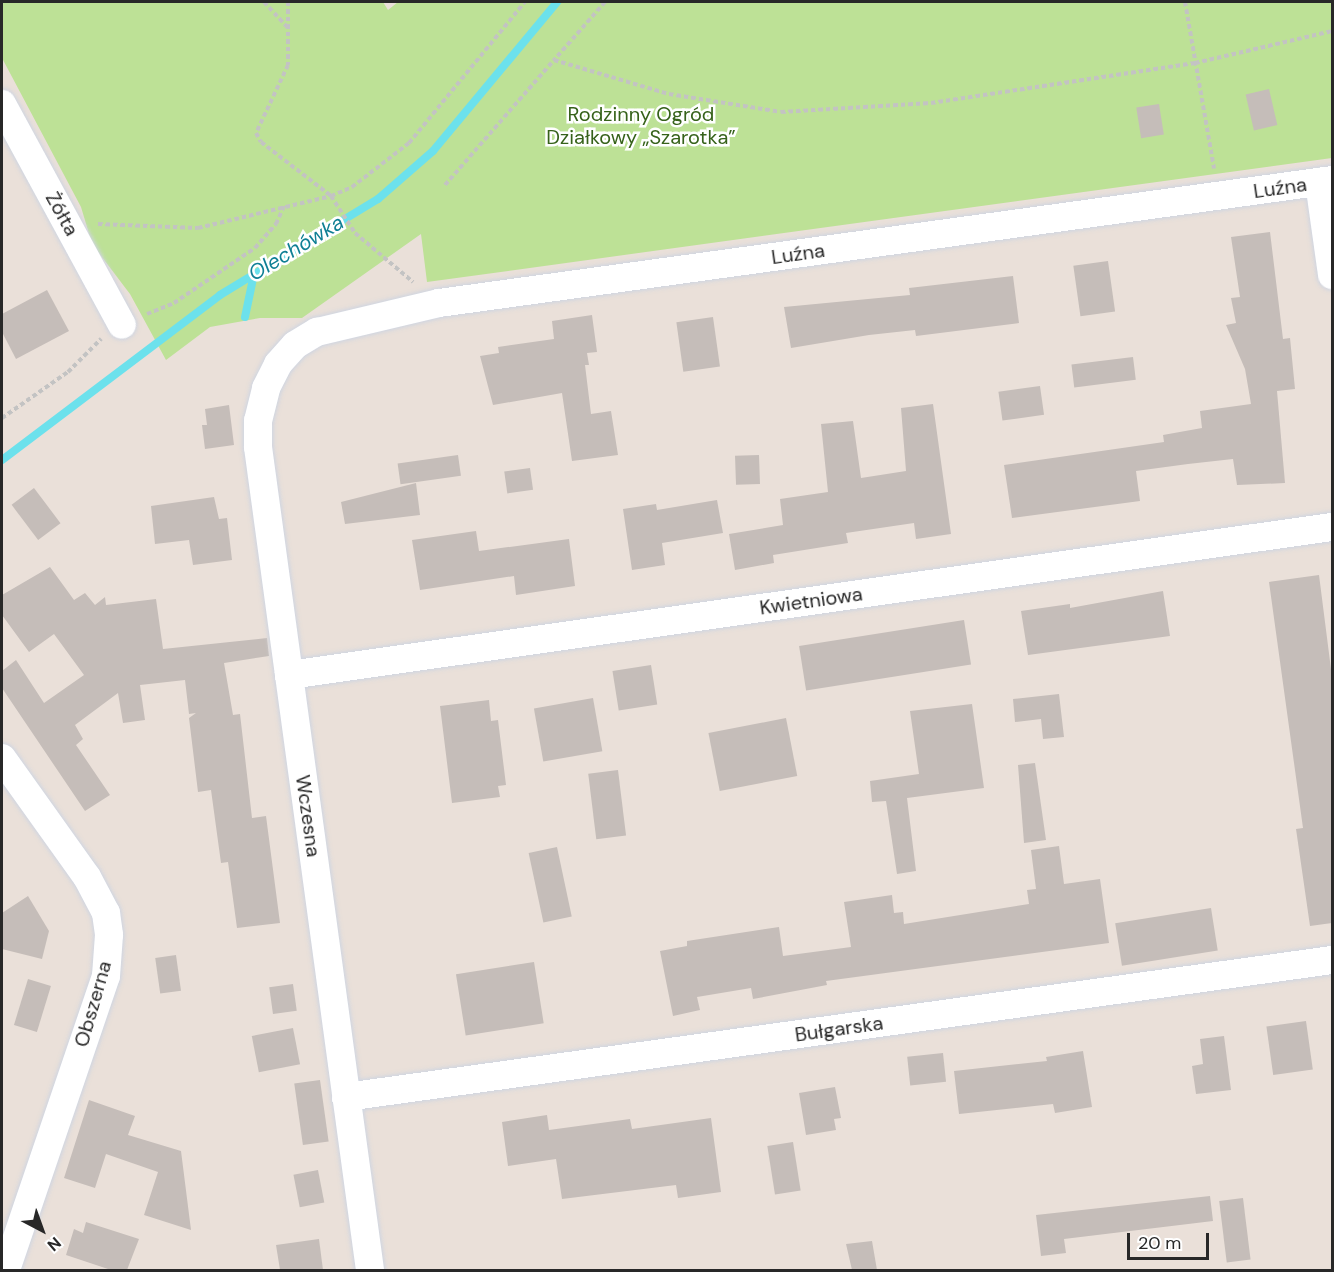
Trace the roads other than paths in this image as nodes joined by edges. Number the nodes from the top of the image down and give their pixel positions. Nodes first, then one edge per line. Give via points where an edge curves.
1 (2, 104) edge
2 (1326, 181) edge
3 (1332, 275) edge
4 (122, 324) dead end
5 (278, 364) joint
6 (1332, 527) edge
7 (289, 675) junction
8 (2, 758) edge
9 (1332, 960) edge
10 (346, 1097) junction
11 (6, 1270) edge
12 (370, 1270) edge

1 - 4 street, Żółta
2 - 3 street
2 - 5 street, Luźna via 439,303 316,332 295,345
5 - 7 street, Wczesna via 266,388 258,422 258,447
6 - 7 street, Kwietniowa
7 - 10 street, Wczesna
8 - 11 street, Obszerna via 87,878 105,913 109,936 106,976
9 - 10 street, Bułgarska
10 - 12 street, Wczesna

